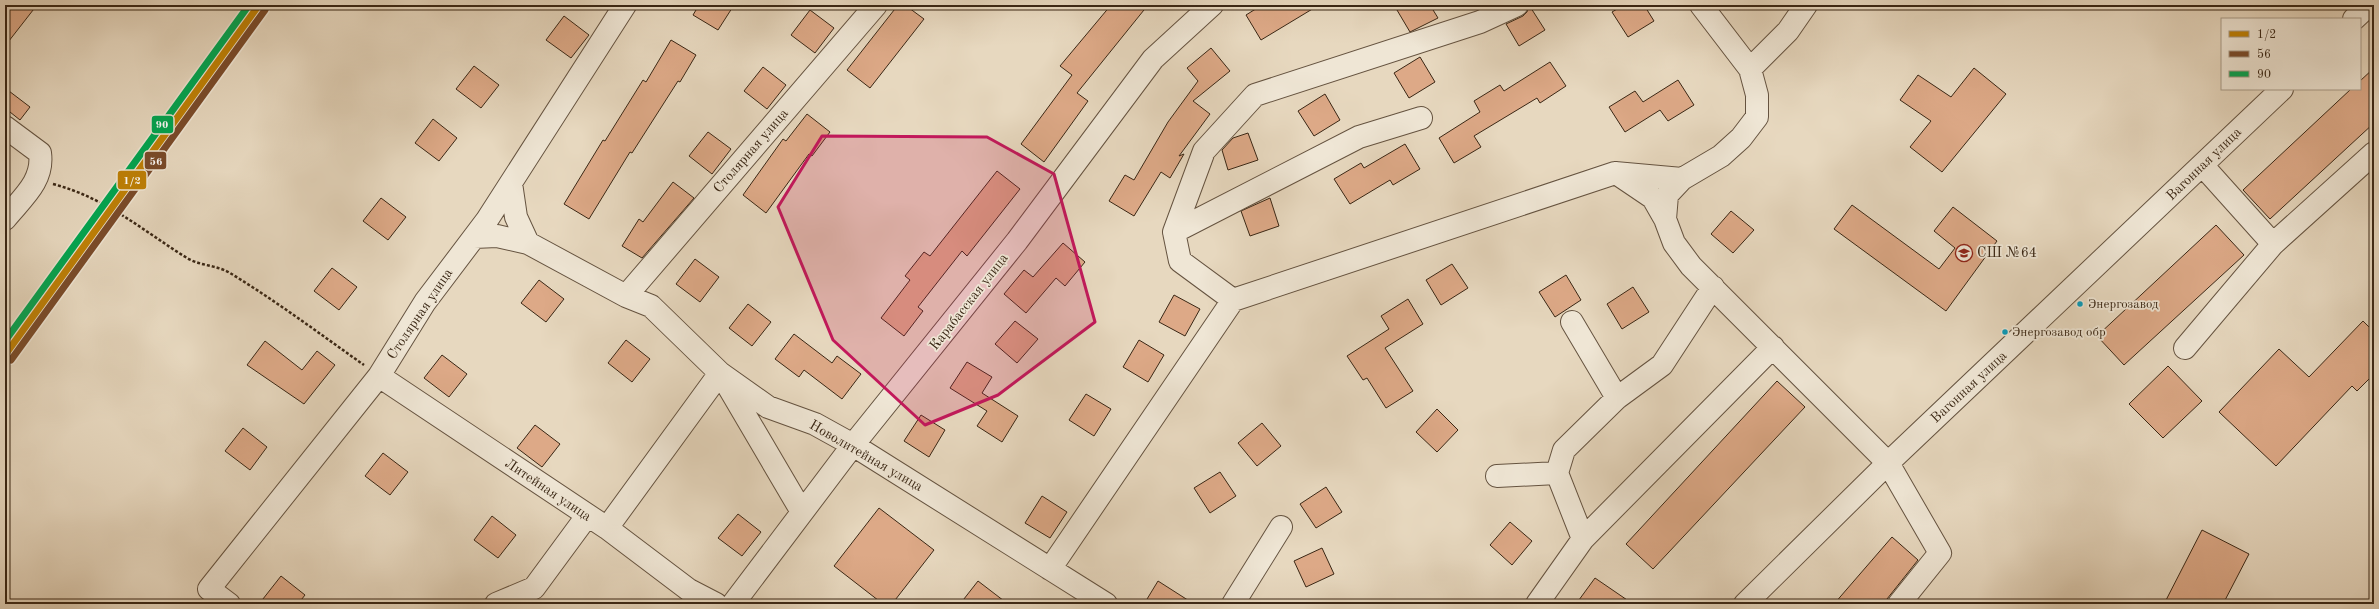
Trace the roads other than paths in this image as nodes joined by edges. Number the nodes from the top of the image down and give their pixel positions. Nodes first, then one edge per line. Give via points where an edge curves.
1 (625, 5) edge
2 (876, 5) edge
3 (1212, 5) edge
4 (1518, 5) edge
5 (1701, 5) edge
6 (1806, 5) edge
7 (2369, 5) edge
8 (2355, 18) edge
9 (1750, 69) junction
10 (2281, 90) edge
11 (1421, 118) dead end
12 (5, 127) edge
13 (2374, 152) edge
14 (2203, 166) junction
15 (1615, 172) junction
16 (1682, 179) junction
17 (511, 183) junction
18 (5, 219) edge
19 (1665, 219) junction
20 (1174, 232) junction
21 (474, 237) junction
22 (528, 243) junction
23 (2273, 244) junction
24 (1713, 287) junction
25 (626, 296) junction
26 (1233, 300) junction
27 (1572, 322) dead end
28 (1773, 347) junction
29 (2186, 348) dead end
30 (720, 373) junction
31 (380, 376) junction
32 (1617, 398) junction
33 (853, 445) junction
34 (1888, 463) junction
35 (1557, 473) junction
36 (1497, 476) dead end
37 (802, 512) junction
38 (587, 516) junction
39 (1281, 527) dead end
40 (607, 528) junction
41 (1583, 539) junction
42 (1050, 569) junction
43 (684, 597) edge
44 (229, 604) edge
45 (496, 604) edge
46 (716, 604) edge
47 (733, 604) edge
48 (1106, 604) edge
49 (1233, 604) edge
50 (1537, 604) edge
51 (1745, 604) edge
52 (1899, 604) edge

1 - 17 street, Столярная улица
2 - 25 street, Столярная улица
3 - 33 street, Карабасская улица via 1154,59 1017,241
4 - 20 street via 1480,22 1255,95 1204,151
5 - 9 street
6 - 9 street via 1788,31
7 - 8 street
9 - 16 street via 1757,95 1757,116 1741,138 1721,156
10 - 14 street, Вагонная улица
11 - 20 street via 1360,137
12 - 18 street via 40,153 42,166 38,180
13 - 23 street
14 - 23 street
14 - 34 street, Вагонная улица
15 - 16 street
15 - 19 street via 1653,198
15 - 26 street
16 - 19 street via 1668,195
17 - 21 street, Столярная улица
17 - 22 street via 516,217
19 - 24 street via 1674,243
20 - 26 street via 1180,261
21 - 22 street, Новолитейная улица via 497,236
21 - 31 street, Столярная улица via 425,302
22 - 25 street, Новолитейная улица
23 - 29 street
24 - 28 street
24 - 32 street via 1662,365
25 - 30 street, Новолитейная улица via 651,306
26 - 42 street
27 - 32 street
28 - 34 street
28 - 41 street
30 - 33 street, Новолитейная улица via 768,408 815,424
30 - 37 street
30 - 40 street
31 - 38 street, Литейная улица
31 - 44 street, Столярная улица via 209,589
32 - 35 street via 1564,450
33 - 37 street, Карабасская улица
33 - 42 street, Новолитейная улица
34 - 51 street, Вагонная улица
34 - 52 street via 1940,553
35 - 36 street
35 - 41 street
37 - 47 street, Карабасская улица
38 - 40 street, Литейная улица
38 - 45 street via 534,588
39 - 49 street
40 - 43 street, Литейная улица
41 - 50 street
42 - 48 street, Новолитейная улица
43 - 46 street, Литейная улица

